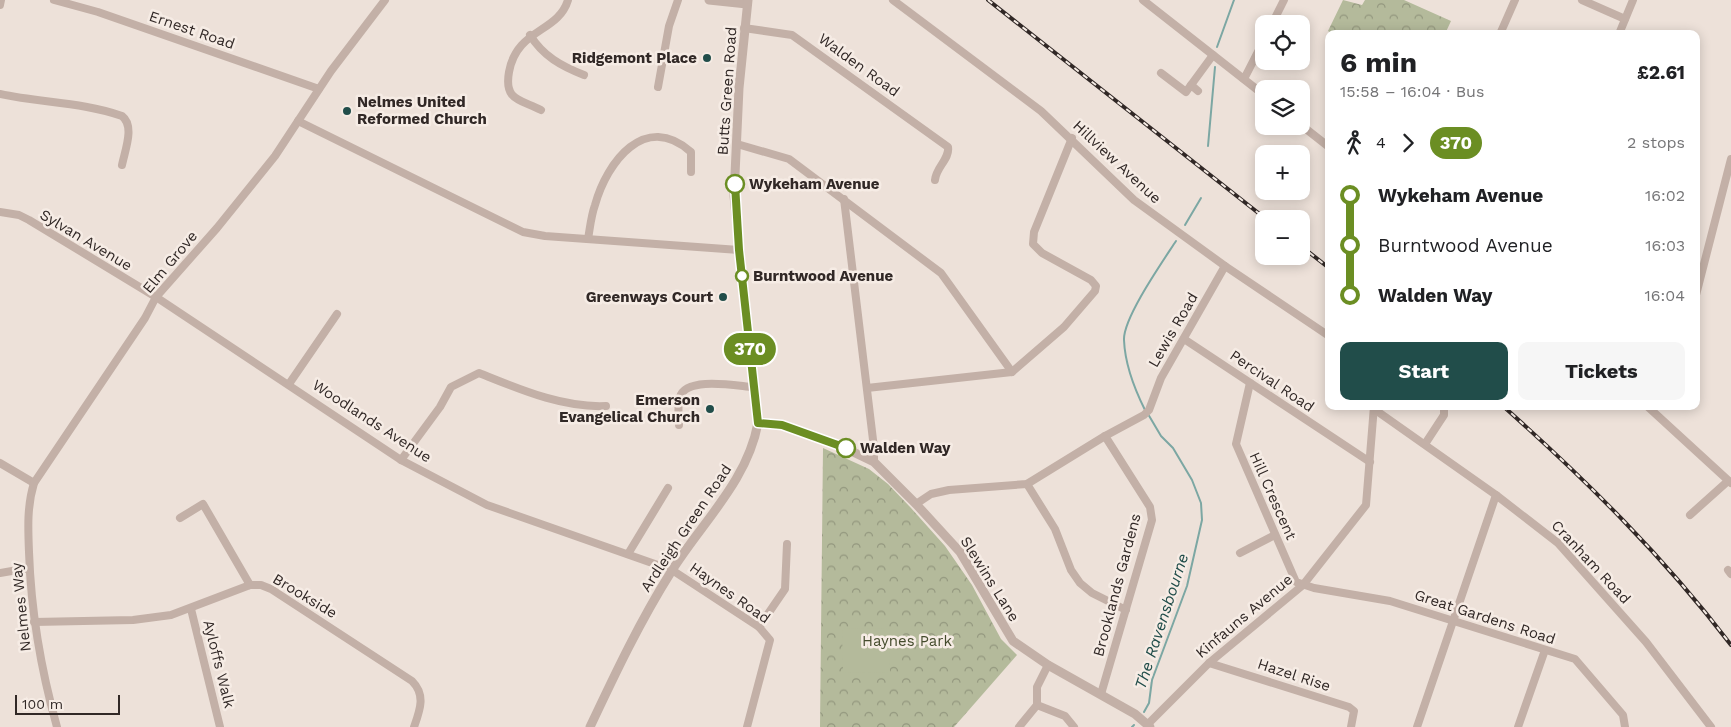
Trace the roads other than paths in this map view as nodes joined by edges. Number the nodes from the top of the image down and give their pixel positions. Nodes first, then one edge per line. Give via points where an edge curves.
1 (2, 0) edge
2 (54, 0) edge
3 (385, 0) edge
4 (568, 0) edge
5 (678, 0) edge
6 (709, 0) edge
7 (718, 0) edge
8 (893, 0) edge
9 (1143, 0) edge
10 (1284, 0) edge
11 (1515, 0) edge
12 (1582, 0) edge
13 (1633, 0) edge
14 (748, 2) edge
15 (1154, 3) edge
16 (0, 5) edge
17 (1276, 15) edge
18 (1626, 19) junction
19 (744, 28) junction
20 (1502, 30) edge
21 (1621, 30) edge
22 (530, 35) junction
23 (1213, 55) junction
24 (1255, 58) edge
25 (584, 74) dead end
26 (1161, 74) dead end
27 (1244, 79) junction
28 (1191, 85) junction
29 (658, 87) dead end
30 (1255, 88) edge
31 (319, 89) junction
32 (1198, 91) dead end
33 (0, 94) edge
34 (541, 110) dead end
35 (298, 121) junction
36 (1310, 131) edge
37 (1072, 138) junction
38 (1325, 141) edge
39 (736, 144) junction
40 (1731, 159) edge
41 (122, 165) dead end
42 (691, 172) dead end
43 (935, 180) dead end
44 (844, 199) junction
45 (0, 212) edge
46 (588, 240) junction
47 (739, 250) junction
48 (1225, 266) junction
49 (1700, 279) edge
50 (156, 297) junction
51 (337, 314) dead end
52 (1325, 333) edge
53 (1184, 339) junction
54 (1012, 372) junction
55 (1250, 383) junction
56 (289, 384) junction
57 (753, 388) junction
58 (867, 388) junction
59 (606, 406) dead end
60 (1374, 410) edge
61 (1377, 410) edge
62 (1444, 410) edge
63 (1651, 410) edge
64 (758, 423) junction
65 (679, 425) dead end
66 (1105, 436) junction
67 (1425, 444) junction
68 (401, 460) junction
69 (0, 462) edge
70 (874, 462) junction
71 (1370, 462) junction
72 (1730, 482) edge
73 (34, 483) junction
74 (1027, 484) junction
75 (668, 488) dead end
76 (1496, 495) junction
77 (916, 504) junction
78 (1690, 515) dead end
79 (180, 518) dead end
80 (1275, 535) junction
81 (787, 544) dead end
82 (1240, 553) dead end
83 (628, 554) junction
84 (29, 568) junction
85 (672, 570) junction
86 (0, 573) edge
87 (250, 585) junction
88 (1303, 585) junction
89 (191, 609) junction
90 (1126, 610) junction
91 (1454, 620) junction
92 (34, 622) junction
93 (759, 627) junction
94 (1545, 650) junction
95 (1208, 663) junction
96 (1048, 665) junction
97 (1101, 694) junction
98 (1037, 705) junction
99 (1149, 726) edge
100 (56, 727) edge
101 (220, 727) edge
102 (414, 727) edge
103 (590, 727) edge
104 (747, 727) edge
105 (1019, 727) edge
106 (1074, 727) edge
107 (1351, 727) edge
108 (1417, 727) edge
109 (1518, 727) edge
110 (1625, 727) edge
111 (1711, 727) edge

1 - 16 street
2 - 31 street, Ernest Road via 98,12
3 - 31 street, Elm Grove
4 - 22 street via 558,18
5 - 29 street via 669,26
6 - 7 street
7 - 14 street
8 - 37 street, Hillview Avenue
9 - 15 street
10 - 17 street
11 - 20 street
12 - 18 street
13 - 18 street
14 - 19 street, Butts Green Road
15 - 23 street
18 - 21 street
19 - 39 street, Butts Green Road
19 - 43 street, Walden Road via 792,35 948,147 949,153 935,173
22 - 25 street via 539,50 565,67
22 - 34 street via 510,66 507,86 512,96
23 - 27 street
23 - 28 street
24 - 27 street
26 - 28 street via 1186,92
27 - 30 street
28 - 32 street
31 - 35 street, Elm Grove
33 - 41 street via 32,101 73,103 122,116 129,124
35 - 46 street via 524,232
35 - 50 street, Elm Grove via 275,156 217,228
36 - 38 street
37 - 48 street, Hillview Avenue via 1134,200
37 - 54 street via 1034,232 1033,244 1092,280 1095,291 1064,327
39 - 44 street via 788,159
39 - 47 street, Butts Green Road via 734,196
40 - 49 street
42 - 46 street via 691,152 680,142 659,136 636,141 612,166 595,205
44 - 54 street via 941,273
44 - 58 street
45 - 50 street, Sylvan Avenue via 29,220
46 - 47 street
47 - 57 street, Butts Green Road
48 - 52 street, Hillview Avenue
48 - 53 street, Lewis Road
50 - 56 street, Woodlands Avenue
50 - 73 street, Elm Grove
51 - 56 street
53 - 55 street, Percival Road
53 - 66 street, Lewis Road via 1147,412
54 - 58 street
55 - 71 street, Percival Road
55 - 80 street, Hill Crescent via 1236,444
56 - 68 street, Woodlands Avenue
57 - 64 street, Butts Green Road
57 - 65 street via 702,384 686,388 680,396
58 - 70 street
59 - 68 street via 588,407 548,398 479,373 451,386 440,407
60 - 71 street, Kinfauns Avenue
61 - 67 street, Cranham Road
62 - 67 street
63 - 72 street
64 - 70 street, Slewins Lane via 782,425
64 - 85 street, Ardleigh Green Road via 748,460 735,483
66 - 74 street
66 - 90 street, Brooklands Gardens via 1152,514
67 - 76 street, Cranham Road
68 - 83 street, Woodlands Avenue via 487,506
69 - 73 street
70 - 77 street, Slewins Lane
71 - 88 street, Kinfauns Avenue via 1366,505
72 - 78 street
73 - 84 street, Nelmes Way via 29,498
74 - 77 street via 949,490 931,494
74 - 90 street via 1055,529 1071,570 1080,583
75 - 83 street
76 - 91 street
76 - 111 street, Cranham Road via 1541,528 1574,560 1646,642
77 - 96 street, Slewins Lane via 960,552 1012,641
79 - 87 street via 202,504
80 - 82 street
80 - 88 street, Hill Crescent via 1296,582
81 - 93 street via 785,589
83 - 85 street, Woodlands Avenue
84 - 86 street
84 - 92 street, Nelmes Way
85 - 93 street, Haynes Road
85 - 103 street, Ardleigh Green Road
87 - 89 street, Brookside
87 - 102 street, Brookside via 261,585 287,598 412,681 418,687 422,702
88 - 91 street, Great Gardens Road via 1390,601
88 - 95 street, Kinfauns Avenue
89 - 92 street, Brookside via 133,620
89 - 101 street, Ayloffs Walk
90 - 97 street, Brooklands Gardens
91 - 94 street, Great Gardens Road
91 - 108 street
92 - 100 street, Nelmes Way
93 - 104 street, Haynes Road via 770,640
94 - 109 street
94 - 110 street, Great Gardens Road via 1575,659 1624,716
95 - 99 street, Kinfauns Avenue
95 - 107 street, Hazel Rise via 1349,707 1354,711
96 - 97 street, Slewins Lane
96 - 98 street via 1037,687
97 - 99 street, Slewins Lane
98 - 105 street
98 - 106 street via 1065,716

